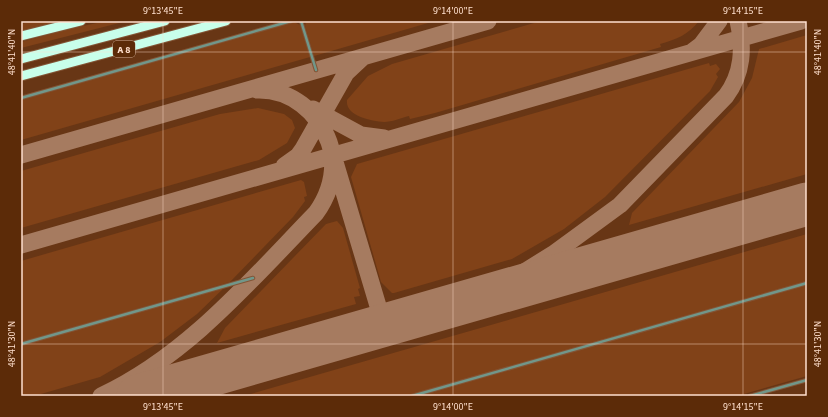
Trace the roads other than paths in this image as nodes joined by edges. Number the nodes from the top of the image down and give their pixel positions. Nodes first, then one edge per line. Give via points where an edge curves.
1 (81, 21) edge
2 (165, 21) edge
3 (226, 21) edge
4 (291, 21) edge
5 (301, 21) edge
6 (21, 36) edge
7 (21, 59) edge
8 (316, 70) dead end
9 (21, 76) edge
10 (21, 98) edge
11 (253, 278) dead end
12 (807, 283) edge
13 (21, 344) edge
14 (807, 380) edge
15 (412, 396) edge
16 (750, 396) edge

1 - 6 highway
2 - 7 highway, A 8
3 - 9 highway, A 8
4 - 10 lane
5 - 8 lane
11 - 13 lane
12 - 15 lane
14 - 16 lane

